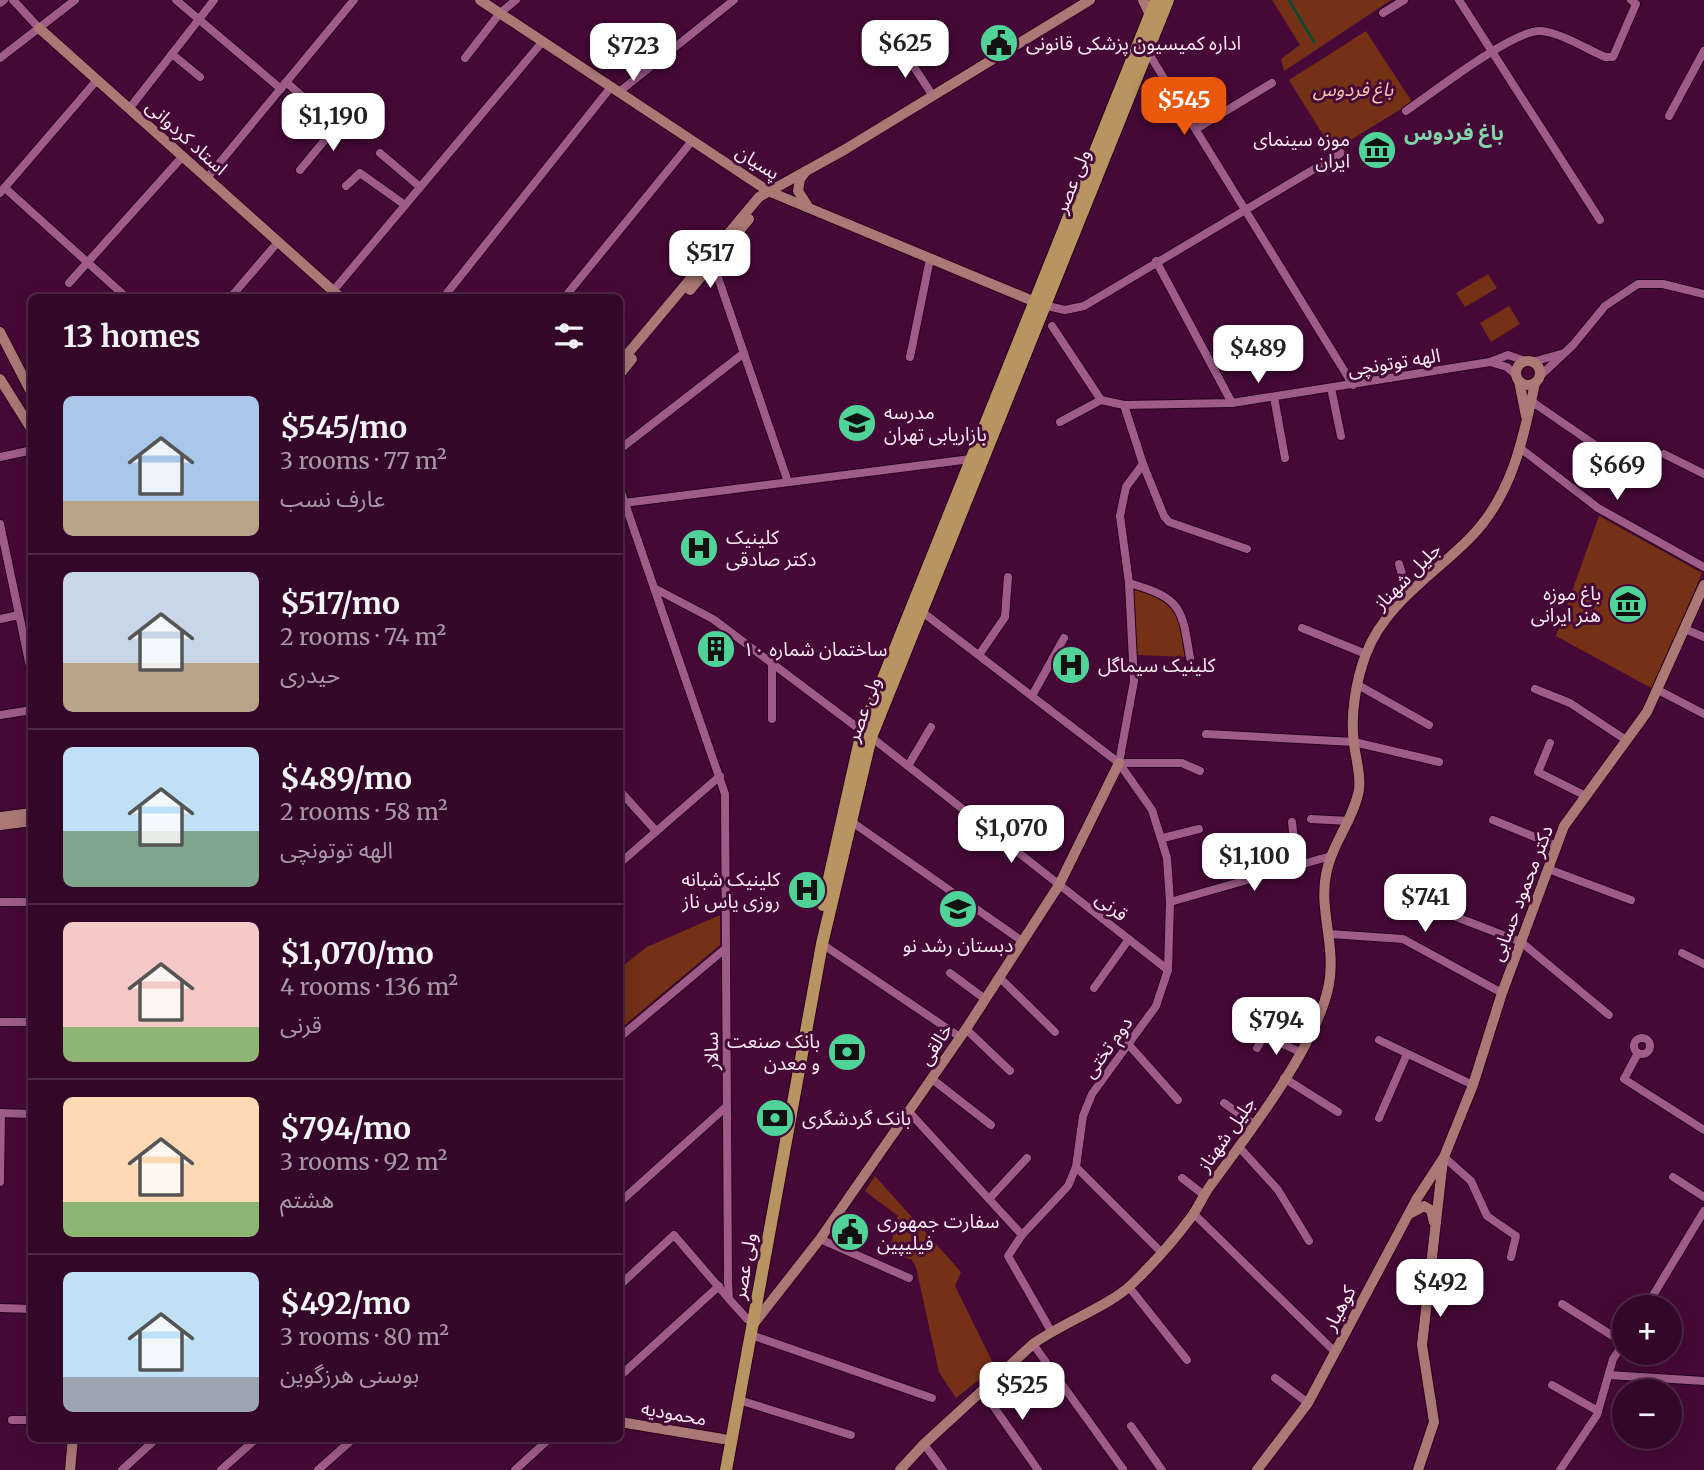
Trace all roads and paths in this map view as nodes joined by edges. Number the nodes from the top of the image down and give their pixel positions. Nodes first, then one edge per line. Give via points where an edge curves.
1 (13, 0) edge
2 (75, 0) edge
3 (176, 0) edge
4 (214, 0) edge
5 (354, 0) edge
6 (480, 0) edge
7 (516, 0) edge
8 (734, 0) edge
9 (1090, 0) edge
10 (1143, 0) edge
11 (1156, 0) edge
12 (1168, 0) edge
13 (1404, 0) edge
14 (1459, 0) edge
15 (1631, 0) edge
16 (500, 13) junction
17 (1384, 13) dead end
18 (199, 19) junction
19 (1153, 20) junction
20 (38, 28) junction
21 (1138, 38) junction
22 (543, 41) junction
23 (902, 49) dead end
24 (1147, 50) junction
25 (1704, 51) edge
26 (1492, 52) junction
27 (172, 54) junction
28 (0, 58) edge
29 (465, 58) dead end
30 (200, 78) dead end
31 (97, 80) junction
32 (1272, 83) dead end
33 (284, 85) junction
34 (615, 90) junction
35 (933, 96) junction
36 (129, 109) junction
37 (1406, 111) dead end
38 (1669, 117) dead end
39 (342, 118) dead end
40 (337, 126) junction
41 (1196, 129) junction
42 (692, 141) junction
43 (380, 153) dead end
44 (1341, 153) dead end
45 (183, 156) junction
46 (1332, 159) dead end
47 (1321, 165) dead end
48 (808, 169) junction
49 (300, 170) dead end
50 (207, 178) junction
51 (346, 186) dead end
52 (420, 187) junction
53 (2, 190) edge
54 (768, 191) junction
55 (405, 205) junction
56 (1246, 209) junction
57 (814, 211) junction
58 (1600, 220) dead end
59 (278, 242) junction
60 (930, 259) junction
61 (710, 260) junction
62 (1156, 261) junction
63 (88, 262) junction
64 (69, 283) dead end
65 (123, 294) edge
66 (233, 294) edge
67 (337, 294) edge
68 (446, 294) edge
69 (567, 294) edge
70 (1704, 294) edge
71 (1043, 305) junction
72 (1052, 326) dead end
73 (0, 332) edge
74 (744, 353) junction
75 (1564, 354) junction
76 (910, 357) dead end
77 (623, 360) edge
78 (1490, 362) junction
79 (1530, 362) junction
80 (623, 370) edge
81 (1517, 378) junction
82 (0, 379) edge
83 (1537, 379) junction
84 (1353, 385) junction
85 (28, 386) edge
86 (1331, 388) junction
87 (1274, 397) junction
88 (1101, 400) junction
89 (1531, 401) junction
90 (1232, 403) junction
91 (1124, 405) junction
92 (1527, 421) junction
93 (1060, 422) dead end
94 (28, 424) edge
95 (1341, 436) dead end
96 (623, 447) edge
97 (1520, 448) junction
98 (1601, 449) dead end
99 (28, 451) dead end
100 (1664, 454) dead end
101 (0, 457) edge
102 (1284, 458) dead end
103 (971, 459) junction
104 (1143, 464) junction
105 (1704, 474) edge
106 (788, 482) junction
107 (623, 500) edge
108 (624, 503) junction
109 (0, 524) edge
110 (1, 538) edge
111 (1247, 549) dead end
112 (1399, 564) dead end
113 (1704, 567) edge
114 (1008, 577) dead end
115 (1129, 583) junction
116 (1704, 585) edge
117 (654, 588) junction
118 (1408, 594) junction
119 (921, 611) junction
120 (19, 615) junction
121 (0, 619) edge
122 (1303, 628) dead end
123 (1685, 629) junction
124 (1704, 637) edge
125 (1064, 638) dead end
126 (979, 654) junction
127 (1366, 654) junction
128 (28, 657) edge
129 (1189, 658) dead end
130 (772, 666) junction
131 (1357, 685) junction
132 (1535, 689) dead end
133 (1658, 690) junction
134 (1033, 694) junction
135 (28, 711) edge
136 (1704, 714) edge
137 (0, 715) edge
138 (772, 719) dead end
139 (1429, 725) dead end
140 (931, 727) dead end
141 (867, 734) junction
142 (1206, 734) dead end
143 (1626, 740) junction
144 (1354, 742) junction
145 (1550, 743) dead end
146 (1439, 762) dead end
147 (1119, 763) junction
148 (908, 766) junction
149 (1200, 771) dead end
150 (720, 776) junction
151 (623, 794) edge
152 (1586, 796) junction
153 (28, 814) edge
154 (0, 817) edge
155 (1311, 820) dead end
156 (1493, 820) dead end
157 (1349, 821) junction
158 (28, 822) edge
159 (852, 822) junction
160 (1292, 822) dead end
161 (0, 825) edge
162 (1199, 829) dead end
163 (656, 831) junction
164 (1163, 838) junction
165 (1557, 846) junction
166 (1331, 856) junction
167 (623, 860) edge
168 (1297, 866) junction
169 (1548, 869) junction
170 (1059, 885) junction
171 (1406, 898) dead end
172 (1631, 900) dead end
173 (0, 902) edge
174 (28, 902) edge
175 (1170, 902) junction
176 (1330, 934) junction
177 (1129, 939) junction
178 (1022, 942) junction
179 (1521, 942) junction
180 (822, 944) junction
181 (726, 948) junction
182 (1682, 953) dead end
183 (1704, 964) edge
184 (1168, 970) junction
185 (950, 973) dead end
186 (999, 977) junction
187 (1094, 988) dead end
188 (1502, 993) junction
189 (985, 999) junction
190 (1609, 1015) dead end
191 (1268, 1016) dead end
192 (0, 1022) edge
193 (28, 1022) edge
194 (1055, 1032) dead end
195 (963, 1033) junction
196 (623, 1034) edge
197 (1264, 1035) junction
198 (1379, 1041) dead end
199 (1129, 1045) junction
200 (1257, 1048) dead end
201 (1300, 1052) junction
202 (1639, 1053) dead end
203 (1407, 1054) junction
204 (1010, 1071) dead end
205 (1284, 1078) junction
206 (932, 1079) junction
207 (1473, 1085) junction
208 (1178, 1100) dead end
209 (1224, 1103) dead end
210 (727, 1106) junction
211 (1338, 1112) dead end
212 (1, 1113) edge
213 (910, 1113) junction
214 (28, 1114) edge
215 (1379, 1118) dead end
216 (991, 1125) dead end
217 (1255, 1125) junction
218 (1704, 1130) edge
219 (1239, 1147) junction
220 (1444, 1157) junction
221 (1027, 1158) dead end
222 (1076, 1167) junction
223 (1673, 1177) dead end
224 (1182, 1178) dead end
225 (0, 1182) edge
226 (1204, 1195) junction
227 (1704, 1197) edge
228 (623, 1199) edge
229 (989, 1199) junction
230 (1704, 1211) edge
231 (1194, 1214) junction
232 (1406, 1218) junction
233 (1435, 1228) junction
234 (1022, 1235) junction
235 (820, 1239) junction
236 (1309, 1241) dead end
237 (1160, 1252) junction
238 (1511, 1257) dead end
239 (909, 1278) dead end
240 (623, 1282) edge
241 (719, 1286) junction
242 (1129, 1287) junction
243 (1653, 1295) edge
244 (729, 1299) junction
245 (1562, 1304) dead end
246 (0, 1308) edge
247 (28, 1309) edge
248 (750, 1327) junction
249 (1051, 1331) junction
250 (1612, 1335) edge
251 (1033, 1345) junction
252 (1335, 1352) junction
253 (1187, 1360) dead end
254 (1612, 1363) edge
255 (623, 1373) edge
256 (1609, 1375) junction
257 (1275, 1378) dead end
258 (1704, 1381) edge
259 (1552, 1385) dead end
260 (982, 1390) junction
261 (932, 1398) dead end
262 (739, 1400) junction
263 (1308, 1403) junction
264 (1598, 1412) junction
265 (12, 1420) dead end
266 (28, 1420) edge
267 (623, 1422) edge
268 (1131, 1426) dead end
269 (851, 1435) dead end
270 (723, 1439) junction
271 (72, 1442) edge
272 (153, 1442) edge
273 (252, 1442) edge
274 (350, 1442) edge
275 (546, 1442) edge
276 (924, 1444) junction
277 (1123, 1469) edge
278 (70, 1470) edge
279 (122, 1470) edge
280 (221, 1470) edge
281 (318, 1470) edge
282 (515, 1470) edge
283 (718, 1470) edge
284 (726, 1470) edge
285 (900, 1470) edge
286 (943, 1470) edge
287 (1038, 1470) edge
288 (1162, 1470) edge
289 (1256, 1470) edge
290 (1418, 1470) edge
291 (1560, 1470) edge

1 - 20 street, استاد کردوانی
2 - 20 street
3 - 18 street
4 - 18 street
5 - 33 street
6 - 16 street, پسیان
7 - 16 street
8 - 34 street
9 - 35 street
10 - 19 street
11 - 19 main road, ولی عصر
12 - 19 main road, ولی عصر
13 - 17 street
14 - 26 street
15 - 26 street via 1636,4 1613,57 1541,31
16 - 22 street, پسیان
16 - 29 street
18 - 27 street
18 - 33 street
19 - 21 main road, ولی عصر
19 - 24 main road, ولی عصر
20 - 28 street
20 - 31 street, استاد کردوانی
21 - 24 street
21 - 103 main road, ولی عصر
22 - 34 street, پسیان
22 - 52 street
23 - 35 street
24 - 41 street
24 - 71 main road, ولی عصر
25 - 38 street
26 - 37 street
26 - 58 street
27 - 30 street
27 - 36 street
31 - 36 street, استاد کردوانی
31 - 53 street
32 - 41 street
33 - 40 street
33 - 50 street
34 - 42 street, پسیان
34 - 68 street
35 - 48 street
36 - 45 street, استاد کردوانی
39 - 40 street
40 - 49 street
41 - 56 street
42 - 54 street, پسیان
42 - 69 street
43 - 52 street
44 - 46 street
45 - 50 street, استاد کردوانی
45 - 63 street
47 - 56 street
48 - 54 street
48 - 57 street via 798,191
50 - 59 street, استاد کردوانی
51 - 55 street via 360,173
52 - 55 street
53 - 63 street
54 - 57 street, پسیان
54 - 61 street
55 - 67 street
56 - 62 street
56 - 84 street
57 - 60 street, پسیان
59 - 66 street
59 - 67 street, استاد کردوانی
60 - 71 street, پسیان
60 - 76 street
61 - 74 street
61 - 77 street
61 - 80 street
62 - 71 street via 1084,306 1065,310
62 - 90 street
63 - 64 street
63 - 65 street
70 - 75 street via 1663,284 1638,284 1605,306
71 - 119 main road, ولی عصر
72 - 88 street
73 - 85 street
74 - 96 street
74 - 106 street
75 - 79 street
75 - 83 street
78 - 79 street, الهه توتونچی via 1508,355
78 - 81 street via 1507,367
78 - 84 street, الهه توتونچی
79 - 81 street via 1518,367
79 - 83 street via 1539,369
81 - 83 street via 1525,385
81 - 92 street, جلیل شهناز
82 - 94 street
83 - 89 street, جلیل شهناز
84 - 86 street, الهه توتونچی
86 - 87 street, الهه توتونچی
86 - 95 street
87 - 90 street, الهه توتونچی
87 - 102 street
88 - 91 street, الهه توتونچی
88 - 93 street
89 - 92 street, جلیل شهناز
89 - 98 street
90 - 91 street, الهه توتونچی
91 - 104 street
92 - 97 street, جلیل شهناز
97 - 113 street via 1598,508
97 - 118 street, جلیل شهناز via 1512,475 1491,512 1471,538
99 - 101 street
100 - 105 street
103 - 106 street
103 - 141 main road, ولی عصر
104 - 111 street via 1169,522
104 - 115 street via 1126,487 1120,516
106 - 108 street
107 - 108 street, سالار
108 - 117 street, سالار
109 - 110 street
110 - 120 street
112 - 118 street
114 - 126 street via 1005,617
115 - 129 street via 1161,592 1181,611
115 - 147 street via 1134,681
116 - 123 street, دکتر محمود حسابی
117 - 130 street, قرنی via 713,619
117 - 150 street, سالار
118 - 127 street, جلیل شهناز
119 - 126 street, دوم تختی
119 - 141 main road, ولی عصر
120 - 121 street
120 - 128 street
122 - 127 street
123 - 124 street
123 - 133 street, دکتر محمود حسابی
125 - 134 street
126 - 134 street, دوم تختی
127 - 131 street, جلیل شهناز
130 - 138 street
130 - 141 street, قرنی
131 - 139 street
131 - 144 street, جلیل شهناز
132 - 143 street via 1570,703
133 - 136 street
133 - 143 street, دکتر محمود حسابی
134 - 147 street, دوم تختی
135 - 137 street
140 - 148 street
141 - 148 street, قرنی
141 - 159 main road, ولی عصر
141 - 248 main road, ولی عصر via 816,937
142 - 144 street
143 - 152 street, دکتر محمود حسابی
144 - 146 street
144 - 157 street, جلیل شهناز via 1360,777
145 - 152 street via 1538,772
147 - 149 street via 1182,763
147 - 164 street, دوم تختی via 1143,795
147 - 170 street, خالقی
148 - 170 street, قرنی
150 - 163 street
150 - 181 street, سالار via 725,794
151 - 163 street
152 - 165 street, دکتر محمود حسابی via 1564,826
153 - 154 street
155 - 157 street
156 - 165 street
157 - 166 street, جلیل شهناز
158 - 161 street
159 - 178 street
159 - 180 main road, ولی عصر
160 - 168 street
162 - 164 street
163 - 167 street
164 - 175 street, دوم تختی
165 - 169 street, دکتر محمود حسابی
166 - 168 street
166 - 176 street, جلیل شهناز via 1324,888
168 - 175 street
169 - 172 street
169 - 179 street, دکتر محمود حسابی
170 - 177 street, قرنی
170 - 178 street, خالقی
171 - 179 street
173 - 174 street
175 - 184 street, دوم تختی
176 - 188 street via 1403,939
176 - 201 street, جلیل شهناز via 1329,984 1317,1022
177 - 184 street, قرنی
177 - 187 street
178 - 186 street, خالقی
179 - 188 street, دکتر محمود حسابی
179 - 190 street
180 - 195 street
180 - 248 main road, ولی عصر
181 - 196 street
181 - 210 street, سالار
182 - 183 street
184 - 199 street, دوم تختی via 1156,1006
185 - 189 street
186 - 189 street, خالقی
186 - 194 street
188 - 207 street, دکتر محمود حسابی
189 - 195 street, خالقی
191 - 197 street via 1260,1029
192 - 193 street
195 - 204 street
195 - 206 street, خالقی
197 - 200 street
197 - 201 street
198 - 203 street
199 - 208 street
199 - 222 street, دوم تختی via 1086,1107
201 - 205 street, جلیل شهناز
202 - 218 street via 1625,1079
203 - 207 street
203 - 215 street
205 - 211 street
205 - 217 street, جلیل شهناز
206 - 213 street, خالقی
206 - 216 street
207 - 220 street, دکتر محمود حسابی
209 - 217 street
210 - 228 street
210 - 244 street, سالار
212 - 214 street
212 - 225 street
213 - 229 street
213 - 235 street, خالقی
217 - 219 street, جلیل شهناز
219 - 226 street, جلیل شهناز
219 - 236 street via 1278,1190
220 - 232 street, کوهیار
220 - 233 street
220 - 238 street via 1471,1181 1487,1216 1516,1236
221 - 229 street
222 - 234 street, دوم تختی via 1055,1202
222 - 237 street
223 - 227 street
224 - 226 street
226 - 231 street, جلیل شهناز
229 - 234 street
230 - 243 street
231 - 237 street, جلیل شهناز
231 - 252 street
232 - 233 street via 1424,1206 1431,1210
232 - 252 street, کوهیار
233 - 290 street via 1422,1345 1434,1422
234 - 249 street, دوم تختی via 1008,1256
235 - 239 street
235 - 248 street, خالقی
237 - 242 street, جلیل شهناز
240 - 241 street via 674,1235
241 - 244 street
241 - 255 street
242 - 249 street, جلیل شهناز
242 - 253 street
244 - 248 street
245 - 250 street
246 - 247 street
248 - 261 street
248 - 262 main road, ولی عصر
248 - 270 main road, ولی عصر
249 - 251 street, جلیل شهناز
251 - 260 street, جلیل شهناز
251 - 277 street
252 - 263 street, کوهیار
254 - 256 street
256 - 258 street
256 - 264 street
257 - 263 street
259 - 264 street
260 - 276 street, جلیل شهناز
260 - 287 street
262 - 269 street
262 - 284 main road, ولی عصر
263 - 289 street, کوهیار
264 - 291 street
265 - 266 street
267 - 270 street, محمودیه
268 - 288 street
270 - 283 main road, ولی عصر
271 - 278 street
272 - 279 street
273 - 280 street
274 - 281 street
275 - 282 street
276 - 285 street, جلیل شهناز
276 - 286 street

